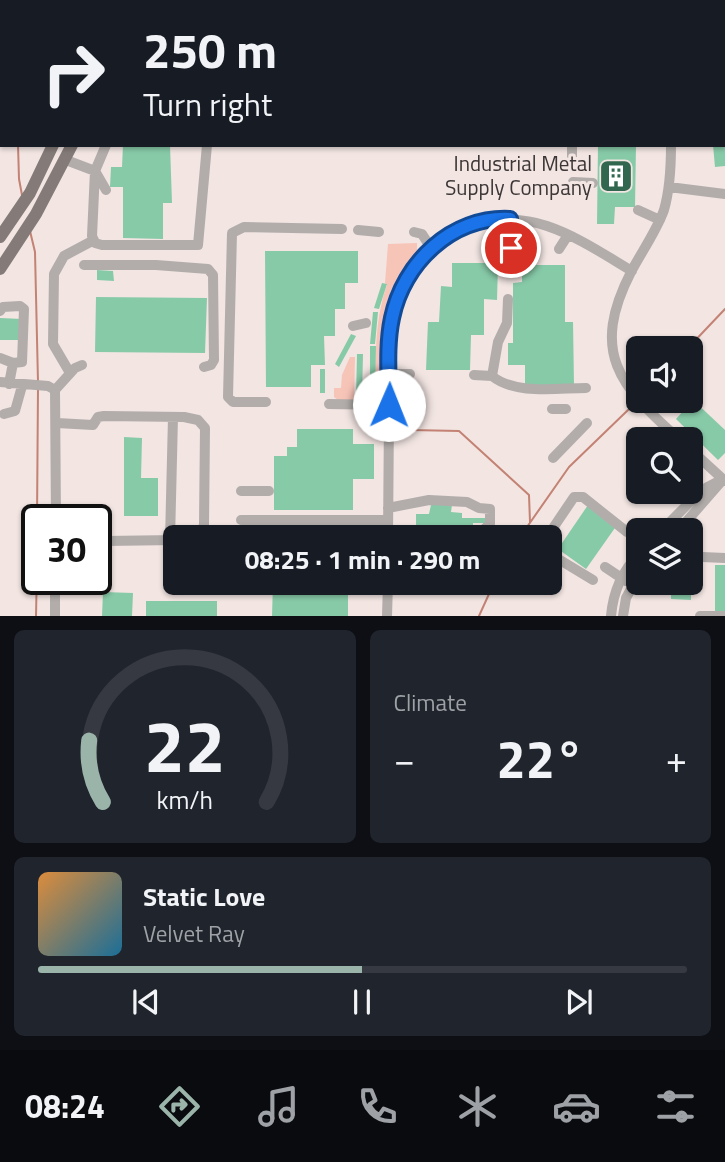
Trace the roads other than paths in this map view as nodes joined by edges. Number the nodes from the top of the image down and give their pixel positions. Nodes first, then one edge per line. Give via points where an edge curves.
1 (52, 147) edge
2 (71, 147) edge
3 (105, 147) edge
4 (207, 147) edge
5 (572, 147) edge
6 (671, 147) edge
7 (572, 158) dead end
8 (66, 160) junction
9 (95, 171) junction
10 (573, 183) dead end
11 (593, 183) dead end
12 (669, 187) junction
13 (106, 190) dead end
14 (725, 194) edge
15 (638, 210) dead end
16 (510, 219) junction
17 (660, 220) junction
18 (342, 229) dead end
19 (358, 230) dead end
20 (379, 232) dead end
21 (414, 232) dead end
22 (568, 235) junction
23 (0, 237) edge
24 (94, 240) junction
25 (431, 248) junction
26 (511, 248) dead end
27 (559, 249) dead end
28 (84, 265) dead end
29 (0, 269) edge
30 (632, 271) junction
31 (508, 299) dead end
32 (0, 311) edge
33 (366, 323) dead end
34 (353, 326) dead end
35 (0, 358) edge
36 (13, 363) junction
37 (82, 365) dead end
38 (204, 367) dead end
39 (70, 373) junction
40 (389, 374) junction
41 (410, 374) dead end
42 (474, 375) dead end
43 (492, 376) junction
44 (5, 383) edge
45 (25, 386) junction
46 (58, 388) junction
47 (586, 388) dead end
48 (266, 402) dead end
49 (329, 404) dead end
50 (389, 405) junction
51 (552, 409) dead end
52 (566, 409) dead end
53 (5, 414) dead end
54 (173, 417) junction
55 (57, 423) junction
56 (587, 423) dead end
57 (666, 427) edge
58 (553, 458) dead end
59 (703, 461) edge
60 (724, 479) edge
61 (242, 491) dead end
62 (269, 491) dead end
63 (56, 504) edge
64 (388, 508) junction
65 (674, 518) edge
66 (689, 518) edge
67 (241, 520) dead end
68 (388, 520) junction
69 (173, 525) edge
70 (204, 525) edge
71 (388, 525) edge
72 (488, 525) edge
73 (555, 525) edge
74 (626, 530) edge
75 (163, 540) edge
76 (112, 541) edge
77 (703, 557) edge
78 (725, 558) edge
79 (562, 561) edge
80 (605, 567) dead end
81 (626, 571) edge
82 (621, 577) junction
83 (626, 578) edge
84 (593, 580) dead end
85 (55, 595) edge
86 (388, 595) edge
87 (632, 595) edge
88 (55, 616) edge
89 (387, 616) edge
90 (611, 616) edge
91 (623, 616) edge
92 (701, 616) edge
93 (725, 616) edge

1 - 23 main road via 30,193
2 - 8 main road
3 - 9 street
4 - 24 street via 198,245 102,245
5 - 7 street
6 - 12 street
8 - 9 street
8 - 29 main road
9 - 13 street
9 - 24 street
10 - 11 street
12 - 14 street
12 - 17 street
15 - 17 street
16 - 22 street via 545,225
16 - 25 street via 463,229
16 - 26 street
17 - 30 street
18 - 48 street via 244,227 232,233 228,397 233,402
19 - 20 street
21 - 25 street via 422,234
22 - 27 street
22 - 30 street
24 - 39 street via 64,256 54,274 53,344
25 - 40 street via 411,271 396,301
28 - 38 street via 208,269 212,275 214,360
30 - 57 street via 615,313 617,363 635,398
31 - 43 street via 507,323
32 - 36 street via 3,307 24,309 24,353 22,362
33 - 34 street
35 - 36 street
36 - 44 street
37 - 39 street
39 - 46 street
40 - 41 street
40 - 50 street
42 - 43 street
43 - 47 street via 502,384 519,387
44 - 45 street
45 - 46 street
45 - 53 street via 15,411
46 - 55 street
49 - 50 street
50 - 64 street
51 - 52 street
54 - 55 street via 104,416 97,417 93,425
54 - 69 street
54 - 70 street via 198,420 205,428
55 - 63 street
56 - 58 street
59 - 60 street
60 - 65 street via 702,490
60 - 66 street
61 - 62 street
64 - 68 street
64 - 72 street via 429,500 467,502 490,509
67 - 68 street
68 - 71 street
73 - 74 street via 574,497 583,497
75 - 76 street
77 - 78 street
79 - 84 street
80 - 82 street
81 - 82 street
82 - 83 street
82 - 90 street
85 - 88 street
86 - 89 street
87 - 91 street
92 - 93 street

